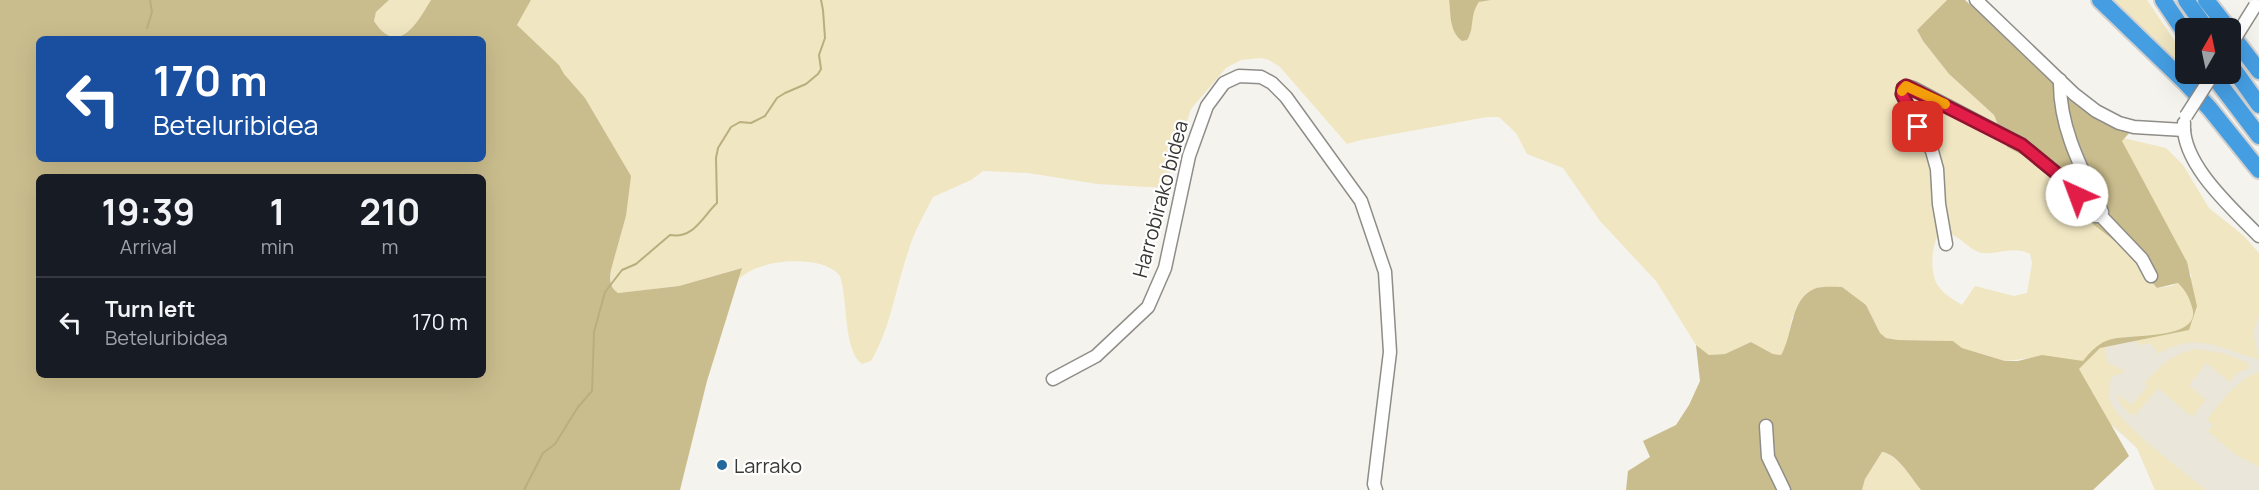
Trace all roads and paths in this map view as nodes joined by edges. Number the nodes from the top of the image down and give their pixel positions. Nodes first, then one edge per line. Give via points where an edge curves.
1 (1976, 0) edge
2 (2100, 0) edge
3 (2163, 0) edge
4 (2186, 0) edge
5 (2208, 2) edge
6 (2257, 3) edge
7 (2175, 18) edge
8 (2199, 18) edge
9 (2220, 18) edge
10 (2241, 28) edge
11 (2241, 47) edge
12 (2259, 71) edge
13 (2060, 80) junction
14 (2241, 80) edge
15 (2207, 84) edge
16 (2220, 84) edge
17 (2259, 105) edge
18 (2184, 130) junction
19 (2259, 136) edge
20 (2259, 170) edge
21 (2101, 216) junction
22 (2259, 236) edge
23 (1946, 244) dead end
24 (2151, 276) dead end
25 (1053, 379) dead end
26 (1766, 426) dead end
27 (1376, 490) edge
28 (1784, 490) edge

1 - 13 street
2 - 20 highway via 2185,82
3 - 7 highway
4 - 8 highway
5 - 9 highway
6 - 10 street, bridge
11 - 12 highway
13 - 18 street via 2096,111 2119,123
13 - 21 street via 2067,135 2103,212
14 - 17 highway
15 - 18 street, bridge via 2186,116
16 - 19 highway
18 - 22 street via 2186,144 2200,169
21 - 23 street via 2092,213 2061,177 2022,145 1906,86 1902,94 1932,151 1937,169
21 - 24 street via 2142,259
25 - 27 street, Harrobirako bidea via 1096,356 1148,307 1165,268 1183,176 1207,106 1224,83 1239,76 1261,77 1286,98 1361,201 1385,272 1390,352
26 - 28 street via 1768,457

